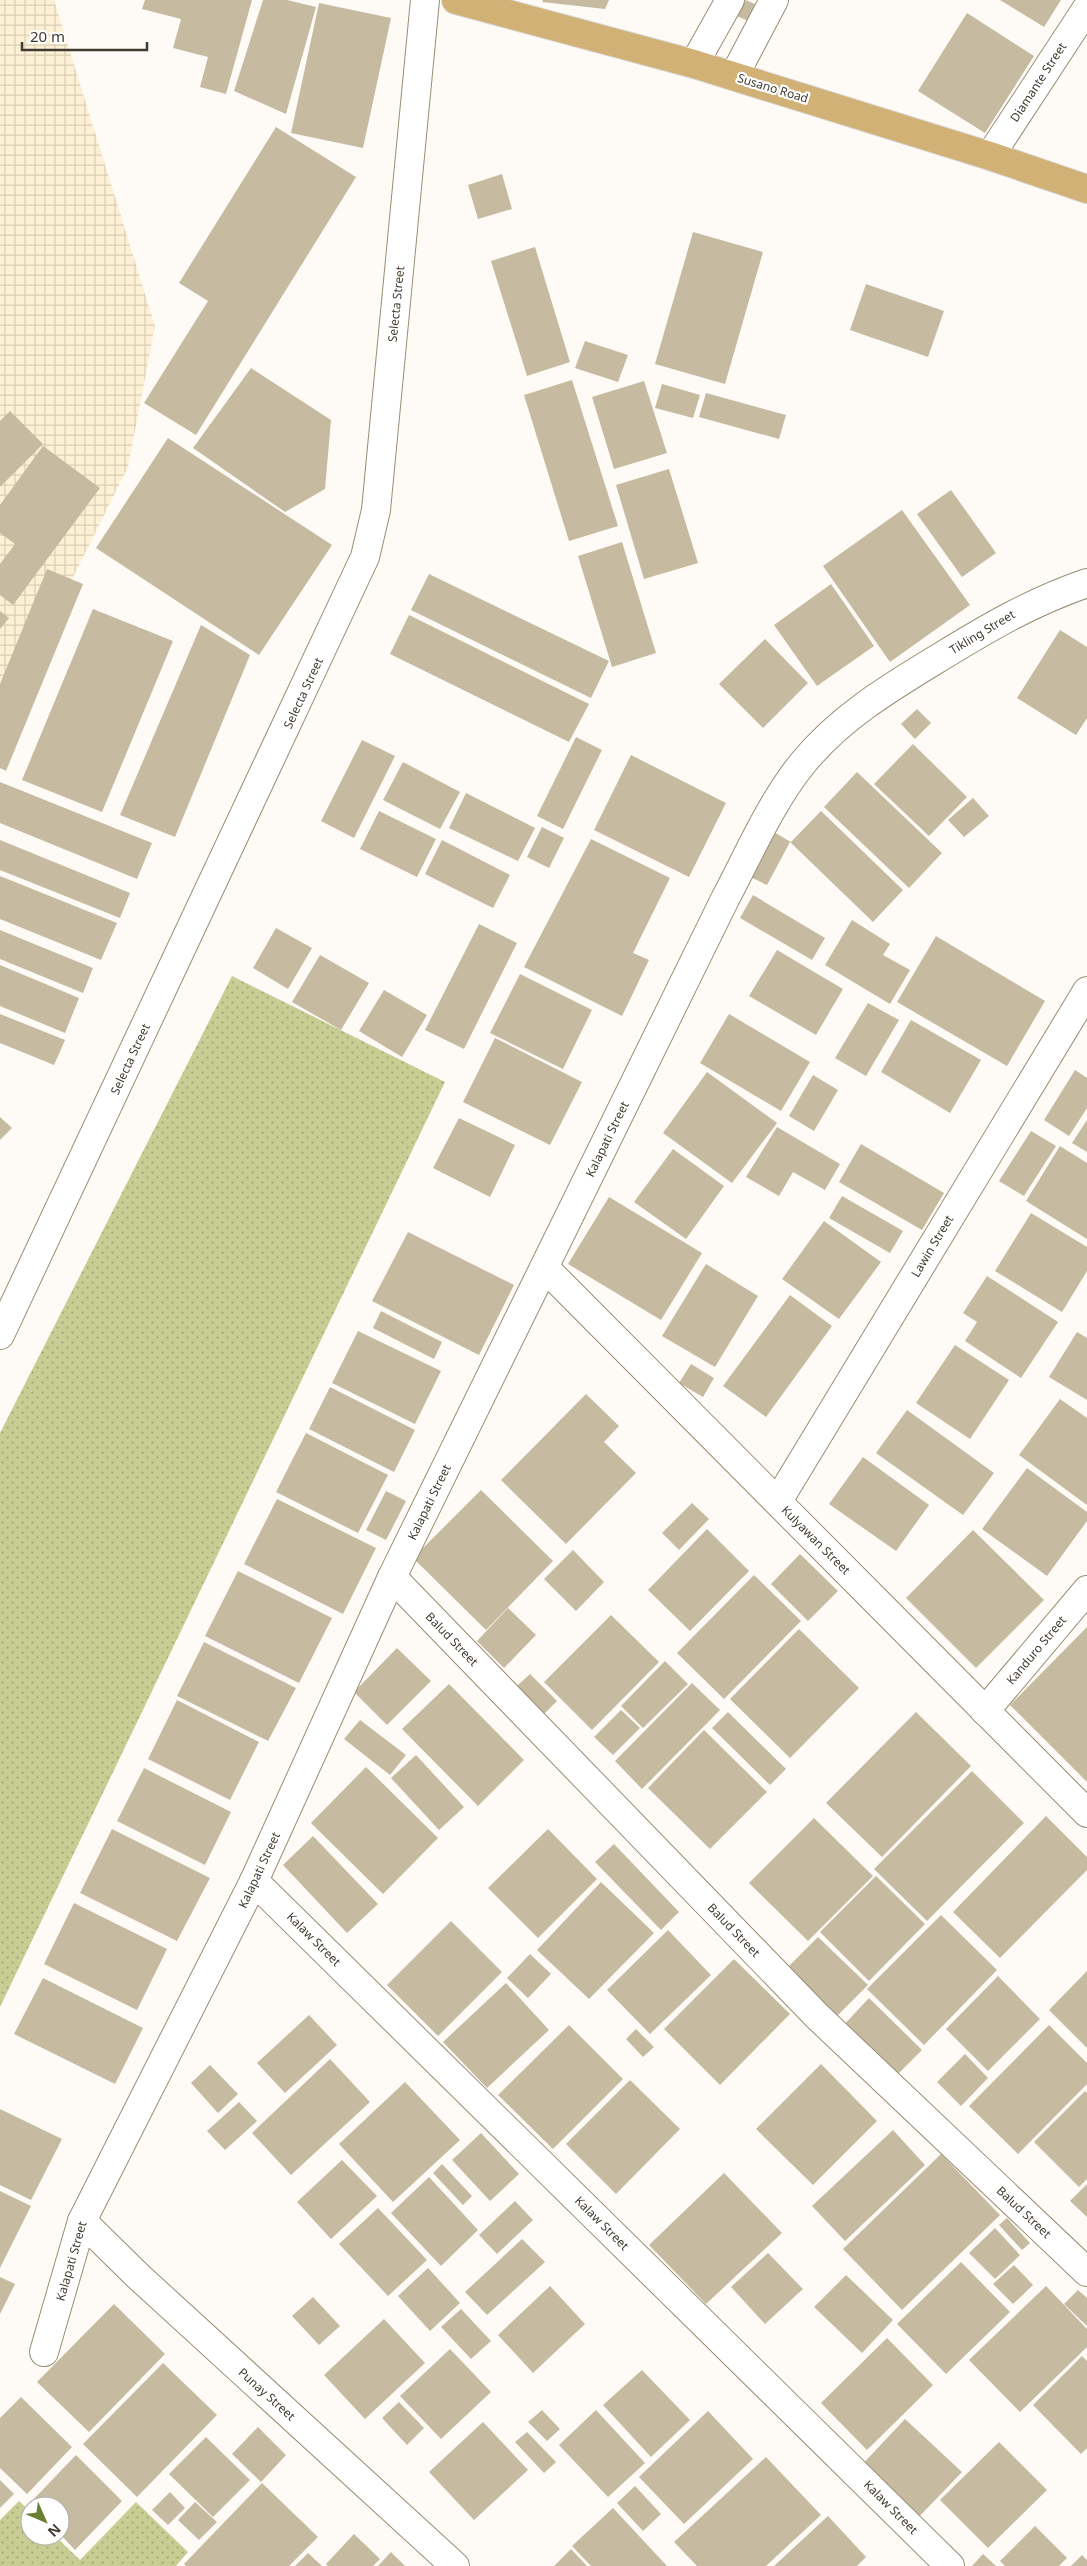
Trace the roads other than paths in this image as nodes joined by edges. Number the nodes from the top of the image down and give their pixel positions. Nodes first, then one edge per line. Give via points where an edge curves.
1 (425, 0) edge
2 (456, 0) edge
3 (730, 0) edge
4 (774, 0) edge
5 (1087, 8) edge
6 (694, 64) junction
7 (734, 76) junction
8 (990, 156) junction
9 (1087, 189) edge
10 (1087, 582) edge
11 (881, 693) joint
12 (1087, 991) edge
13 (545, 1268) junction
14 (0, 1335) edge
15 (778, 1501) junction
16 (392, 1577) junction
17 (1087, 1590) edge
18 (985, 1711) junction
19 (1087, 1813) edge
20 (254, 1881) junction
21 (82, 2221) junction
22 (1087, 2272) edge
23 (44, 2352) dead end
24 (454, 2566) edge
25 (950, 2566) edge

1 - 14 street, Selecta Street via 376,510 365,557
2 - 6 main road, Susano Road
3 - 6 street
4 - 7 street
5 - 8 street, Diamante Street
6 - 7 main road, Susano Road
7 - 8 main road, Susano Road
8 - 9 main road, Susano Road
10 - 11 street, Tikling Street via 1014,612
11 - 13 street, Kalapati Street via 820,743 783,791 725,899
12 - 15 street, Lawin Street
13 - 15 street, Kulyawan Street
13 - 16 street, Kalapati Street
15 - 18 street, Kulyawan Street
16 - 20 street, Kalapati Street
16 - 22 street, Balud Street via 817,2016
17 - 18 street, Kanduro Street
18 - 19 street, Kulyawan Street
20 - 21 street, Kalapati Street
20 - 25 street, Kalaw Street
21 - 23 street, Kalapati Street
21 - 24 street, Punay Street

